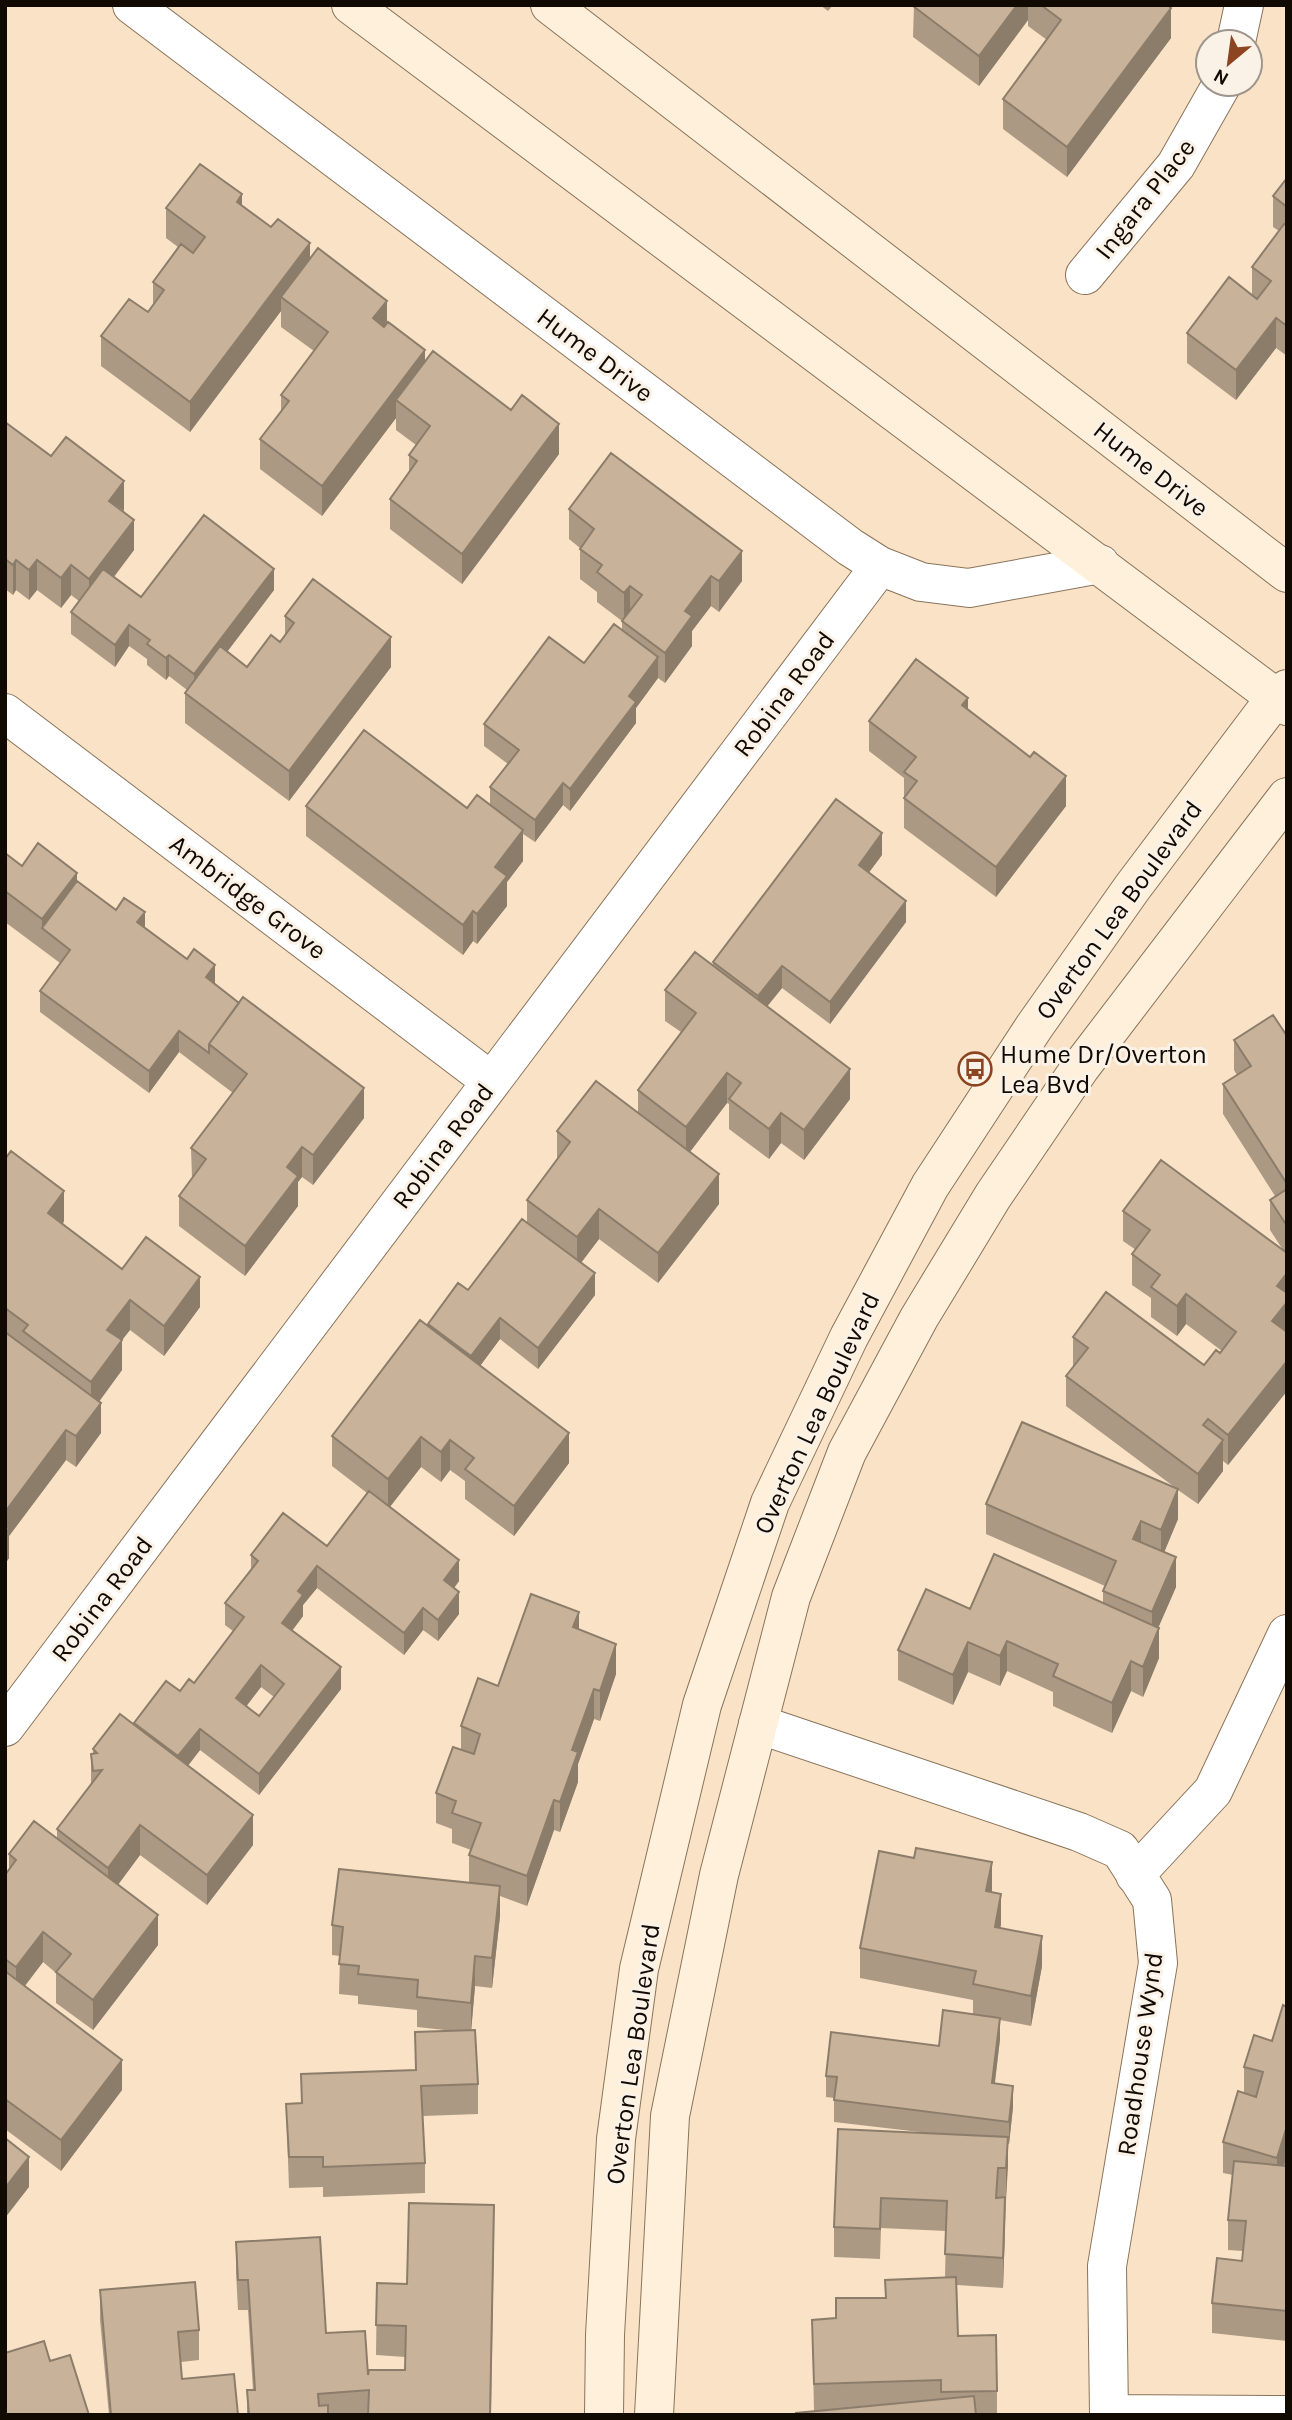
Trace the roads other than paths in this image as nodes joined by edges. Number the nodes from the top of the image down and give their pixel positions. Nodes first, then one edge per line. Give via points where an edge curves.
1 (132, 5) edge
2 (351, 5) edge
3 (550, 5) edge
4 (1244, 5) edge
5 (1239, 28) edge
6 (1214, 98) edge
7 (1085, 275) dead end
8 (1100, 564) junction
9 (880, 566) junction
10 (1287, 573) edge
11 (1283, 697) edge
12 (5, 713) edge
13 (1287, 797) edge
14 (491, 1081) junction
15 (1287, 1634) edge
16 (702, 1705) junction
17 (758, 1724) junction
18 (5, 1727) edge
19 (1135, 1875) junction
20 (1109, 2414) edge
21 (604, 2415) edge
22 (654, 2415) edge
23 (1287, 2415) edge

1 - 9 street, Hume Drive
2 - 8 street
3 - 10 street, Hume Drive
4 - 5 street
6 - 7 street, Ingara Place via 1176,165
8 - 9 street, Hume Drive via 968,589 921,582
8 - 11 street
9 - 14 street, Robina Road
11 - 16 street, Overton Lea Boulevard via 1132,888 930,1186 849,1337 770,1503
12 - 14 street, Ambridge Grove
13 - 17 street, Overton Lea Boulevard via 1080,1068 993,1196 919,1318 847,1452 791,1597
14 - 18 street, Robina Road
15 - 19 street via 1213,1791
16 - 17 street, Roadhouse Wynd
16 - 21 street, Overton Lea Boulevard via 639,1969 616,2139
17 - 19 street, Roadhouse Wynd via 1079,1832 1120,1850
17 - 22 street, Overton Lea Boulevard via 719,1875 670,2116
19 - 20 street, Roadhouse Wynd via 1152,1900 1158,1963 1107,2266
20 - 23 street

